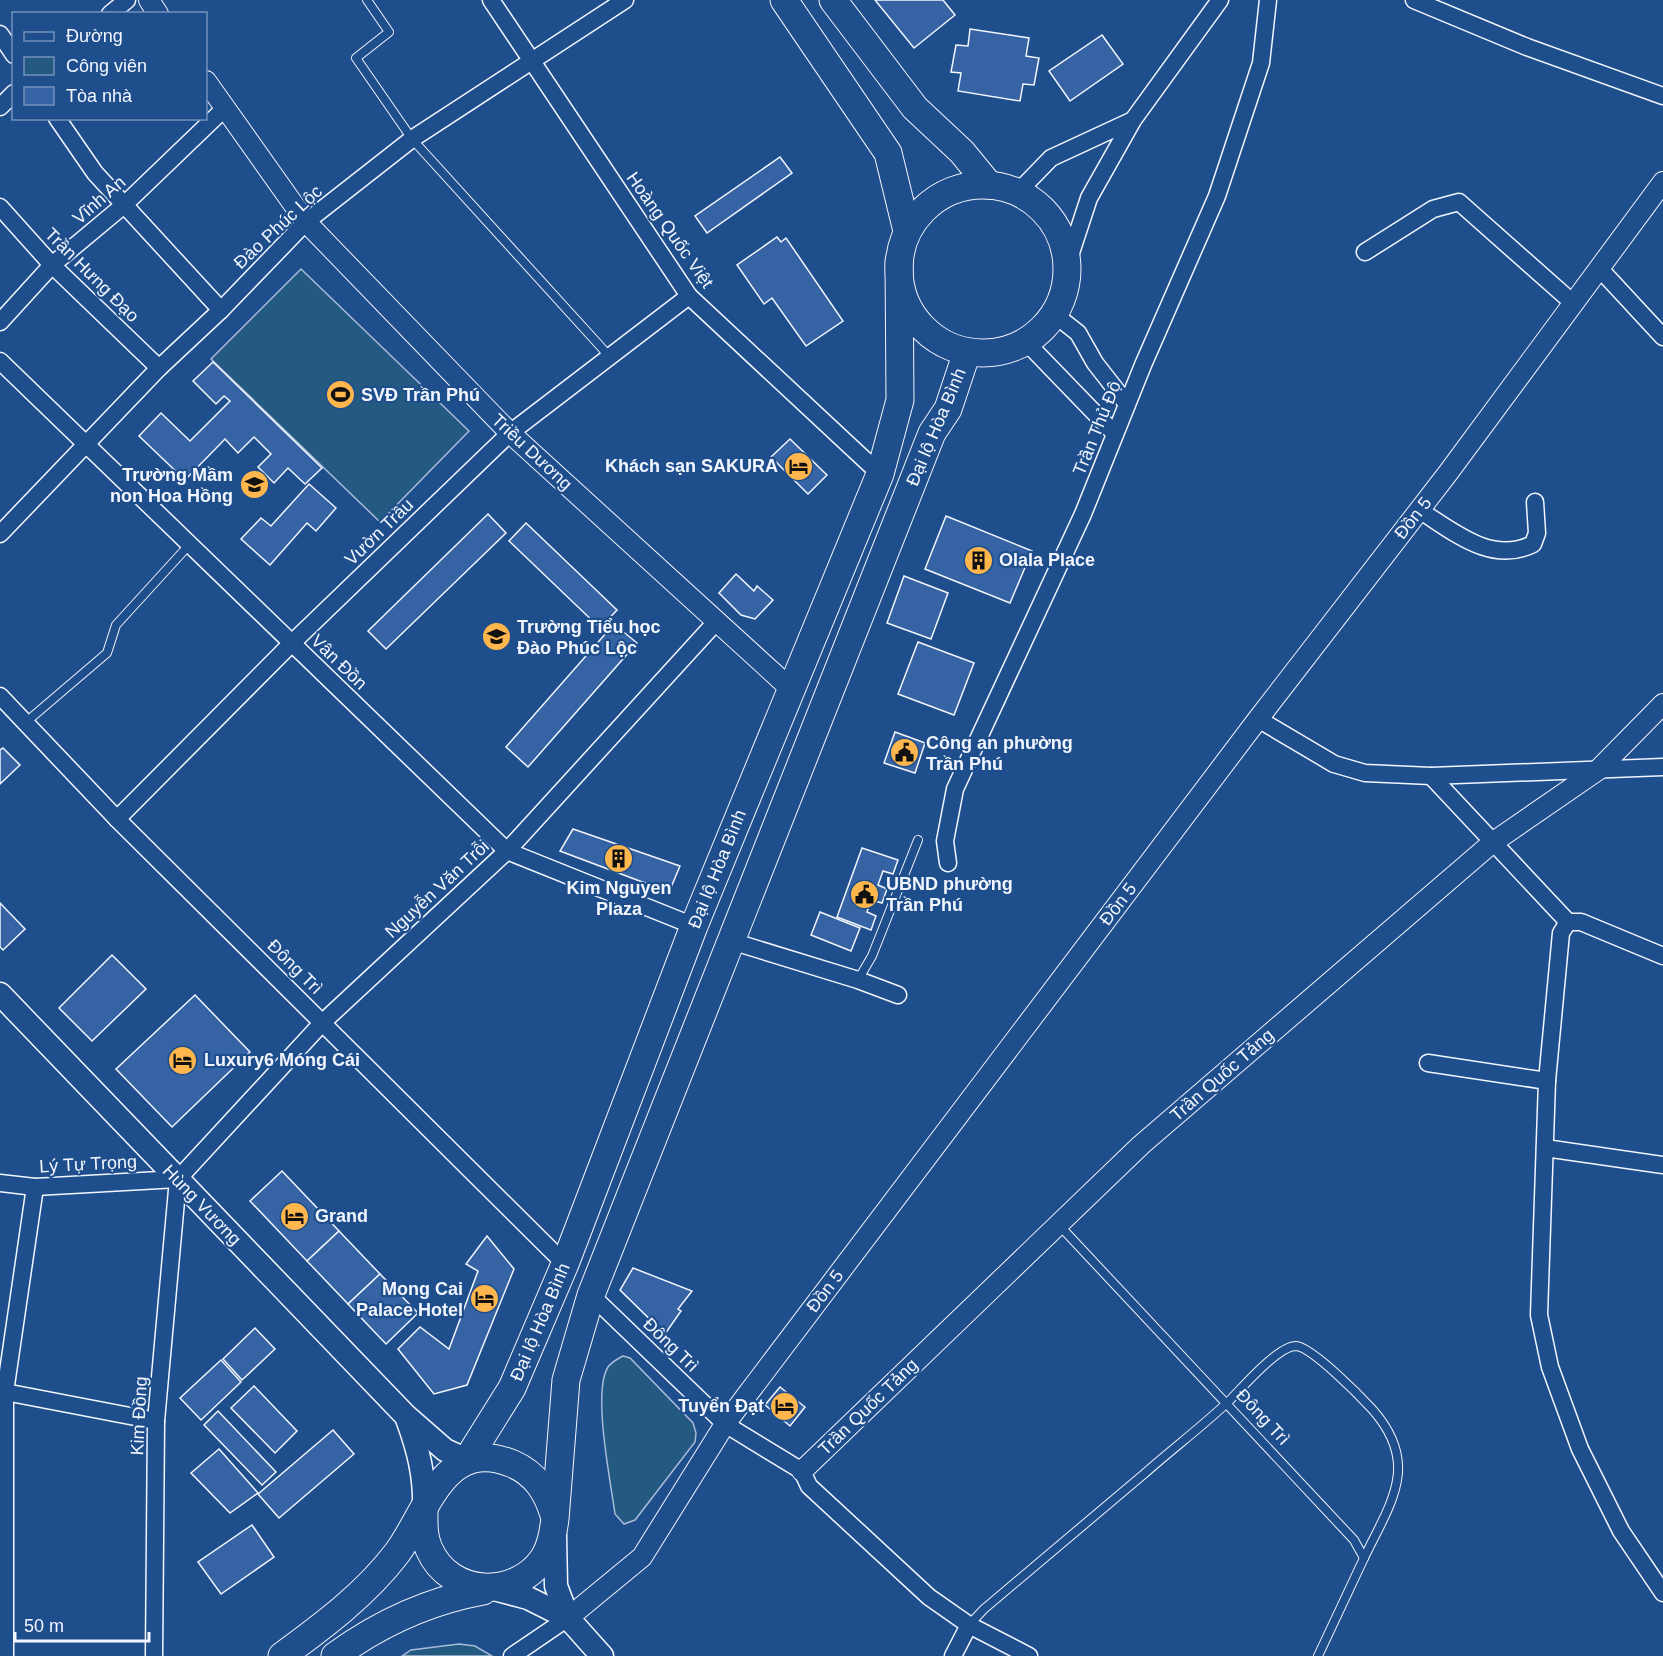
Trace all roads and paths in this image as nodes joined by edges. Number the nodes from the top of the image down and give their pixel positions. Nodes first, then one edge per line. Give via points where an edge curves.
1 (127, 0) edge
2 (367, 0) edge
3 (491, 0) edge
4 (625, 0) edge
5 (784, 0) edge
6 (833, 0) edge
7 (1220, 0) edge
8 (1268, 0) edge
9 (1414, 0) edge
10 (112, 12) edge
11 (0, 34) edge
12 (12, 52) edge
13 (532, 60) junction
14 (207, 82) edge
15 (12, 95) edge
16 (1663, 96) edge
17 (0, 107) edge
18 (225, 108) junction
19 (58, 120) edge
20 (1132, 120) junction
21 (412, 139) junction
22 (1663, 182) edge
23 (989, 185) junction
24 (1018, 192) junction
25 (124, 205) junction
26 (0, 207) edge
27 (306, 222) junction
28 (907, 231) junction
29 (1365, 252) dead end
30 (899, 261) junction
31 (1068, 262) junction
32 (52, 265) junction
33 (1600, 269) junction
34 (689, 296) junction
35 (1573, 303) junction
36 (221, 310) junction
37 (1054, 314) junction
38 (0, 322) edge
39 (1663, 337) edge
40 (1026, 342) junction
41 (967, 352) junction
42 (610, 357) junction
43 (0, 361) edge
44 (159, 368) junction
45 (1127, 404) junction
46 (510, 433) junction
47 (1115, 434) junction
48 (84, 445) junction
49 (880, 474) junction
50 (1535, 502) dead end
51 (1419, 510) junction
52 (0, 534) edge
53 (189, 545) junction
54 (716, 622) junction
55 (292, 643) junction
56 (790, 694) junction
57 (0, 696) edge
58 (1663, 704) edge
59 (822, 711) junction
60 (1258, 719) junction
61 (25, 723) junction
62 (1663, 767) edge
63 (1598, 770) junction
64 (1431, 776) junction
65 (117, 819) junction
66 (918, 840) dead end
67 (1492, 843) junction
68 (507, 851) junction
69 (948, 862) dead end
70 (1568, 922) junction
71 (694, 926) junction
72 (731, 941) junction
73 (1663, 956) edge
74 (858, 980) junction
75 (0, 994) edge
76 (898, 996) dead end
77 (323, 1023) junction
78 (1428, 1063) dead end
79 (1547, 1081) junction
80 (1545, 1148) junction
81 (1663, 1165) edge
82 (178, 1179) junction
83 (0, 1183) edge
84 (35, 1187) junction
85 (1058, 1223) junction
86 (565, 1264) junction
87 (591, 1295) junction
88 (5, 1392) junction
89 (1225, 1405) junction
90 (405, 1414) junction
91 (156, 1421) junction
92 (725, 1424) junction
93 (467, 1460) junction
94 (802, 1471) junction
95 (424, 1508) junction
96 (555, 1519) junction
97 (1364, 1558) junction
98 (494, 1589) junction
99 (1663, 1593) edge
100 (568, 1618) junction
101 (969, 1625) junction
102 (5, 1656) edge
103 (154, 1656) edge
104 (282, 1656) edge
105 (335, 1656) edge
106 (512, 1656) edge
107 (602, 1656) edge
108 (953, 1656) edge
109 (1029, 1656) edge
110 (1318, 1656) edge

1 - 10 street
2 - 21 lane via 389,32 356,58
3 - 13 street, Hoàng Quốc Việt
4 - 13 street, Đào Phúc Lộc
5 - 28 highway via 888,153
6 - 23 highway via 915,108 962,152
7 - 20 street
8 - 45 street, Trần Thủ Độ via 1261,63 1217,196
9 - 16 street via 1527,47
11 - 12 street
13 - 21 street, Đào Phúc Lộc
13 - 34 street, Hoàng Quốc Việt
14 - 18 street, Triều Dương
15 - 17 street
18 - 25 street, Vĩnh An
18 - 27 street, Triều Dương
19 - 25 street via 95,173
20 - 24 street via 1052,158
20 - 31 street via 1089,198
21 - 27 street, Đào Phúc Lộc
21 - 42 lane
22 - 33 street, Đồn 5
23 - 24 highway
23 - 28 highway via 945,194 926,207
24 - 31 highway via 1037,204 1052,221
25 - 32 street, Vĩnh An
25 - 36 street
26 - 32 street, Trần Hưng Đạo
27 - 36 street, Đào Phúc Lộc
27 - 46 street, Triều Dương
28 - 30 highway
29 - 35 street via 1433,209 1459,202
30 - 41 highway via 902,292 915,320 938,341
30 - 49 highway, Đại lộ Hòa Bình via 900,400
31 - 37 highway via 1065,290
32 - 38 street, Vĩnh An
32 - 44 street, Trần Hưng Đạo
33 - 35 street, Đồn 5
33 - 39 street
34 - 42 street, Vườn Trầu
34 - 49 street, Hoàng Quốc Việt
35 - 51 street, Đồn 5
36 - 44 street, Đào Phúc Lộc
37 - 40 highway
37 - 45 street via 1078,333 1095,363
40 - 41 highway via 998,352
40 - 47 street
41 - 59 highway, Đại lộ Hòa Bình via 948,409 932,432
42 - 46 street, Vườn Trầu
43 - 48 street, Vân Đồn
44 - 48 street, Đào Phúc Lộc
45 - 47 street, Trần Thủ Độ
46 - 54 street, Triều Dương
46 - 55 street, Vườn Trầu
47 - 69 street, Trần Thủ Độ via 1083,514 955,789 945,841
48 - 52 street, Đào Phúc Lộc
48 - 53 street, Vân Đồn
49 - 56 highway, Đại lộ Hòa Bình
50 - 51 street via 1537,533 1533,544 1522,550 1486,549 1470,543
51 - 60 street, Đồn 5
53 - 55 street, Vân Đồn
53 - 61 lane via 117,625 107,653
54 - 56 street, Triều Dương
54 - 68 street, Nguyễn Văn Trỗi
55 - 65 street, Vườn Trầu
55 - 68 street, Vân Đồn
56 - 59 highway
56 - 71 highway, Đại lộ Hòa Bình
57 - 61 street, Đông Trì
58 - 63 street, Trần Quốc Tảng
59 - 72 highway, Đại lộ Hòa Bình
60 - 64 street via 1348,770
60 - 92 street, Đồn 5
61 - 65 street, Đông Trì
62 - 63 street
63 - 64 street
63 - 67 street, Trần Quốc Tảng
64 - 67 street
65 - 77 street, Đông Trì
66 - 74 lane via 872,956
67 - 70 street
67 - 85 street, Trần Quốc Tảng via 1212,1082
68 - 71 street, Vân Đồn
68 - 77 street, Nguyễn Văn Trỗi
70 - 73 street via 1581,922
70 - 79 street via 1561,933
71 - 72 highway
71 - 86 highway, Đại lộ Hòa Bình
72 - 74 street
72 - 87 highway, Đại lộ Hòa Bình
74 - 76 street
75 - 82 main road, Hùng Vương
77 - 82 street, Nguyễn Văn Trỗi
77 - 86 street, Đông Trì
78 - 79 street
79 - 80 street
80 - 81 street
80 - 99 street via 1539,1315 1550,1367 1580,1449 1621,1532
82 - 84 street, Lý Tự Trọng
82 - 90 main road, Hùng Vương
82 - 91 street, Kim Đồng
83 - 84 street, Lý Tự Trọng
84 - 88 street
85 - 89 lane, Đông Trì
85 - 94 street, Trần Quốc Tảng
86 - 87 highway
86 - 93 highway, Đại lộ Hòa Bình via 512,1388
87 - 92 street, Đông Trì
87 - 96 highway, Đại lộ Hòa Bình via 566,1380
88 - 91 street
88 - 102 street
89 - 97 lane, Đông Trì via 1354,1540
89 - 97 lane via 1282,1350 1297,1346 1313,1353 1371,1407 1389,1430 1400,1473 1392,1500
89 - 101 lane
90 - 93 main road, Hùng Vương via 445,1450
90 - 95 main road via 420,1455
91 - 103 street, Kim Đồng
92 - 94 street, Đông Trì
92 - 100 street, Đồn 5 via 642,1557
93 - 95 highway via 440,1481
93 - 96 highway via 506,1461 524,1469 539,1482
94 - 101 street via 809,1486 878,1553
95 - 98 highway via 429,1549 440,1566 474,1587
95 - 104 highway via 397,1553 369,1583 334,1617
96 - 98 highway via 544,1557 531,1573
96 - 100 main road via 556,1586
97 - 110 lane
98 - 100 main road via 528,1598
98 - 105 highway via 448,1597 388,1621
100 - 106 street
100 - 107 main road
101 - 108 street
101 - 109 street

